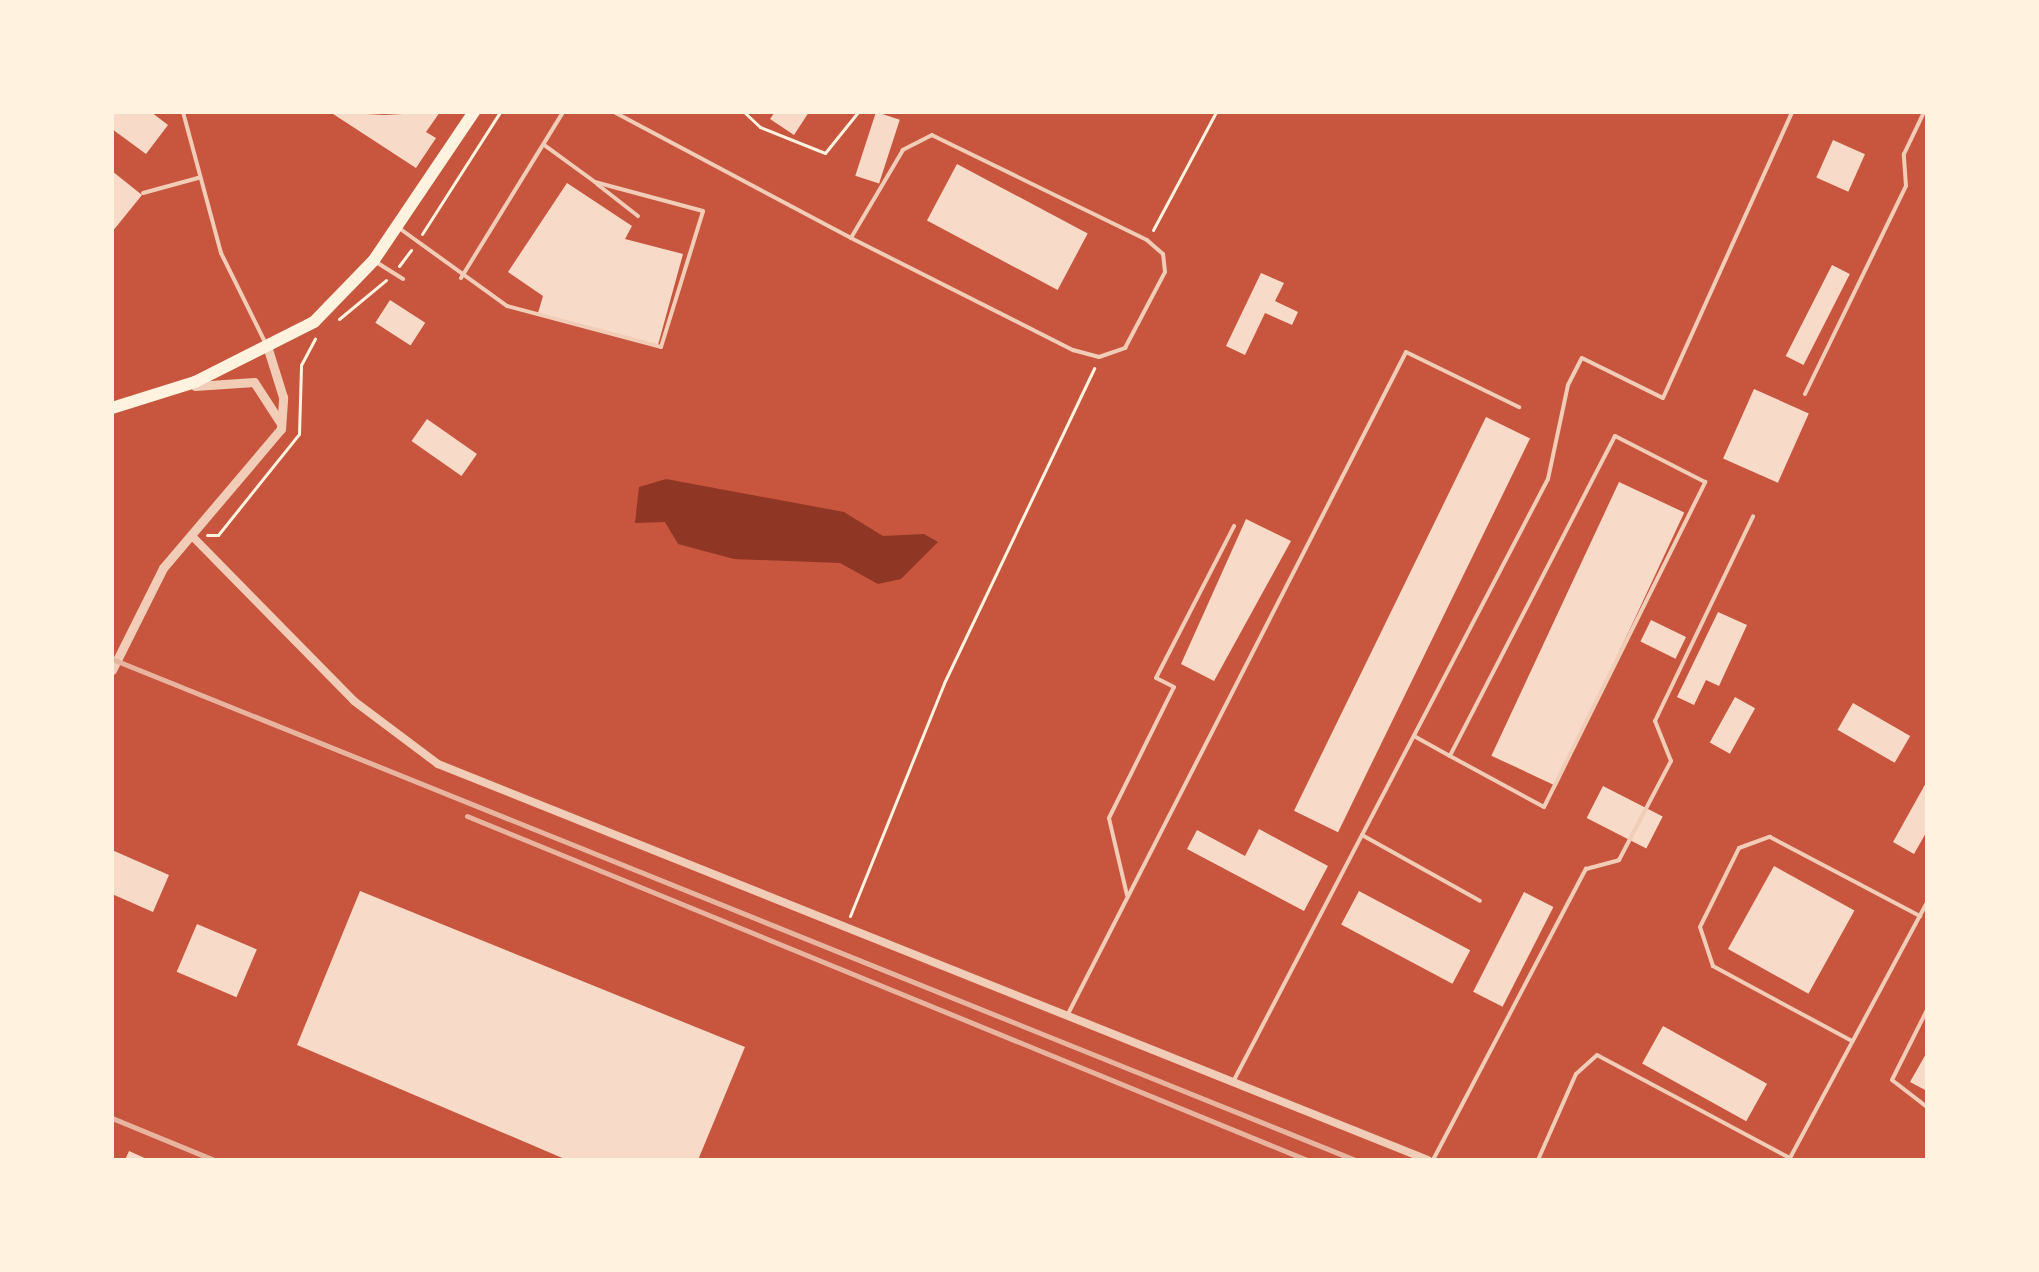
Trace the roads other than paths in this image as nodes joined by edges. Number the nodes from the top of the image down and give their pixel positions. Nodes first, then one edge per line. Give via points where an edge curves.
1 (183, 112) edge
2 (474, 112) edge
3 (563, 112) edge
4 (614, 112) edge
5 (1792, 112) edge
6 (1924, 112) edge
7 (544, 145) junction
8 (199, 178) junction
9 (595, 182) junction
10 (143, 193) dead end
11 (638, 216) dead end
12 (399, 228) junction
13 (851, 238) junction
14 (374, 260) junction
15 (461, 278) junction
16 (403, 279) dead end
17 (267, 346) junction
18 (167, 392) junction
19 (1805, 394) dead end
20 (1519, 407) dead end
21 (112, 408) edge
22 (281, 429) junction
23 (1753, 516) dead end
24 (1234, 526) dead end
25 (192, 536) junction
26 (112, 670) edge
27 (1414, 736) junction
28 (1450, 756) junction
29 (1362, 835) junction
30 (1128, 897) junction
31 (1480, 901) dead end
32 (1927, 903) edge
33 (1920, 916) junction
34 (1927, 1010) edge
35 (1067, 1016) junction
36 (1852, 1041) junction
37 (1233, 1082) junction
38 (1927, 1107) edge
39 (1789, 1159) edge
40 (1430, 1160) edge
41 (1538, 1160) edge

1 - 8 lane
2 - 12 main road
3 - 7 lane
4 - 13 lane
5 - 27 lane via 1663,398 1582,358 1568,385 1548,479
6 - 19 lane via 1904,154 1906,186
7 - 9 lane
7 - 15 lane
8 - 10 lane
8 - 17 lane via 221,253
9 - 11 lane
9 - 15 lane via 703,211 661,347 507,306
12 - 14 main road
12 - 15 lane
13 - 13 lane via 1099,357 1125,348 1165,272 1163,254 1147,240 932,135 903,150
14 - 16 lane
14 - 17 main road via 314,322
17 - 18 main road
17 - 22 street via 283,397
18 - 21 main road
18 - 22 street via 246,379 269,396
20 - 30 lane via 1406,352
22 - 25 street
23 - 40 lane via 1655,721 1671,761 1619,860 1586,869
24 - 30 lane via 1156,678 1174,687 1109,818
25 - 26 street via 154,581
25 - 35 street via 354,701 438,764
27 - 28 lane
27 - 29 lane
28 - 28 lane via 1544,807 1705,482 1615,436
29 - 31 lane
29 - 37 lane
30 - 35 lane
32 - 33 lane
33 - 36 lane
33 - 36 lane via 1770,837 1739,848 1700,927 1713,966
34 - 38 lane via 1892,1080
35 - 37 street
36 - 39 lane
37 - 40 street
39 - 41 lane via 1597,1055 1576,1074

